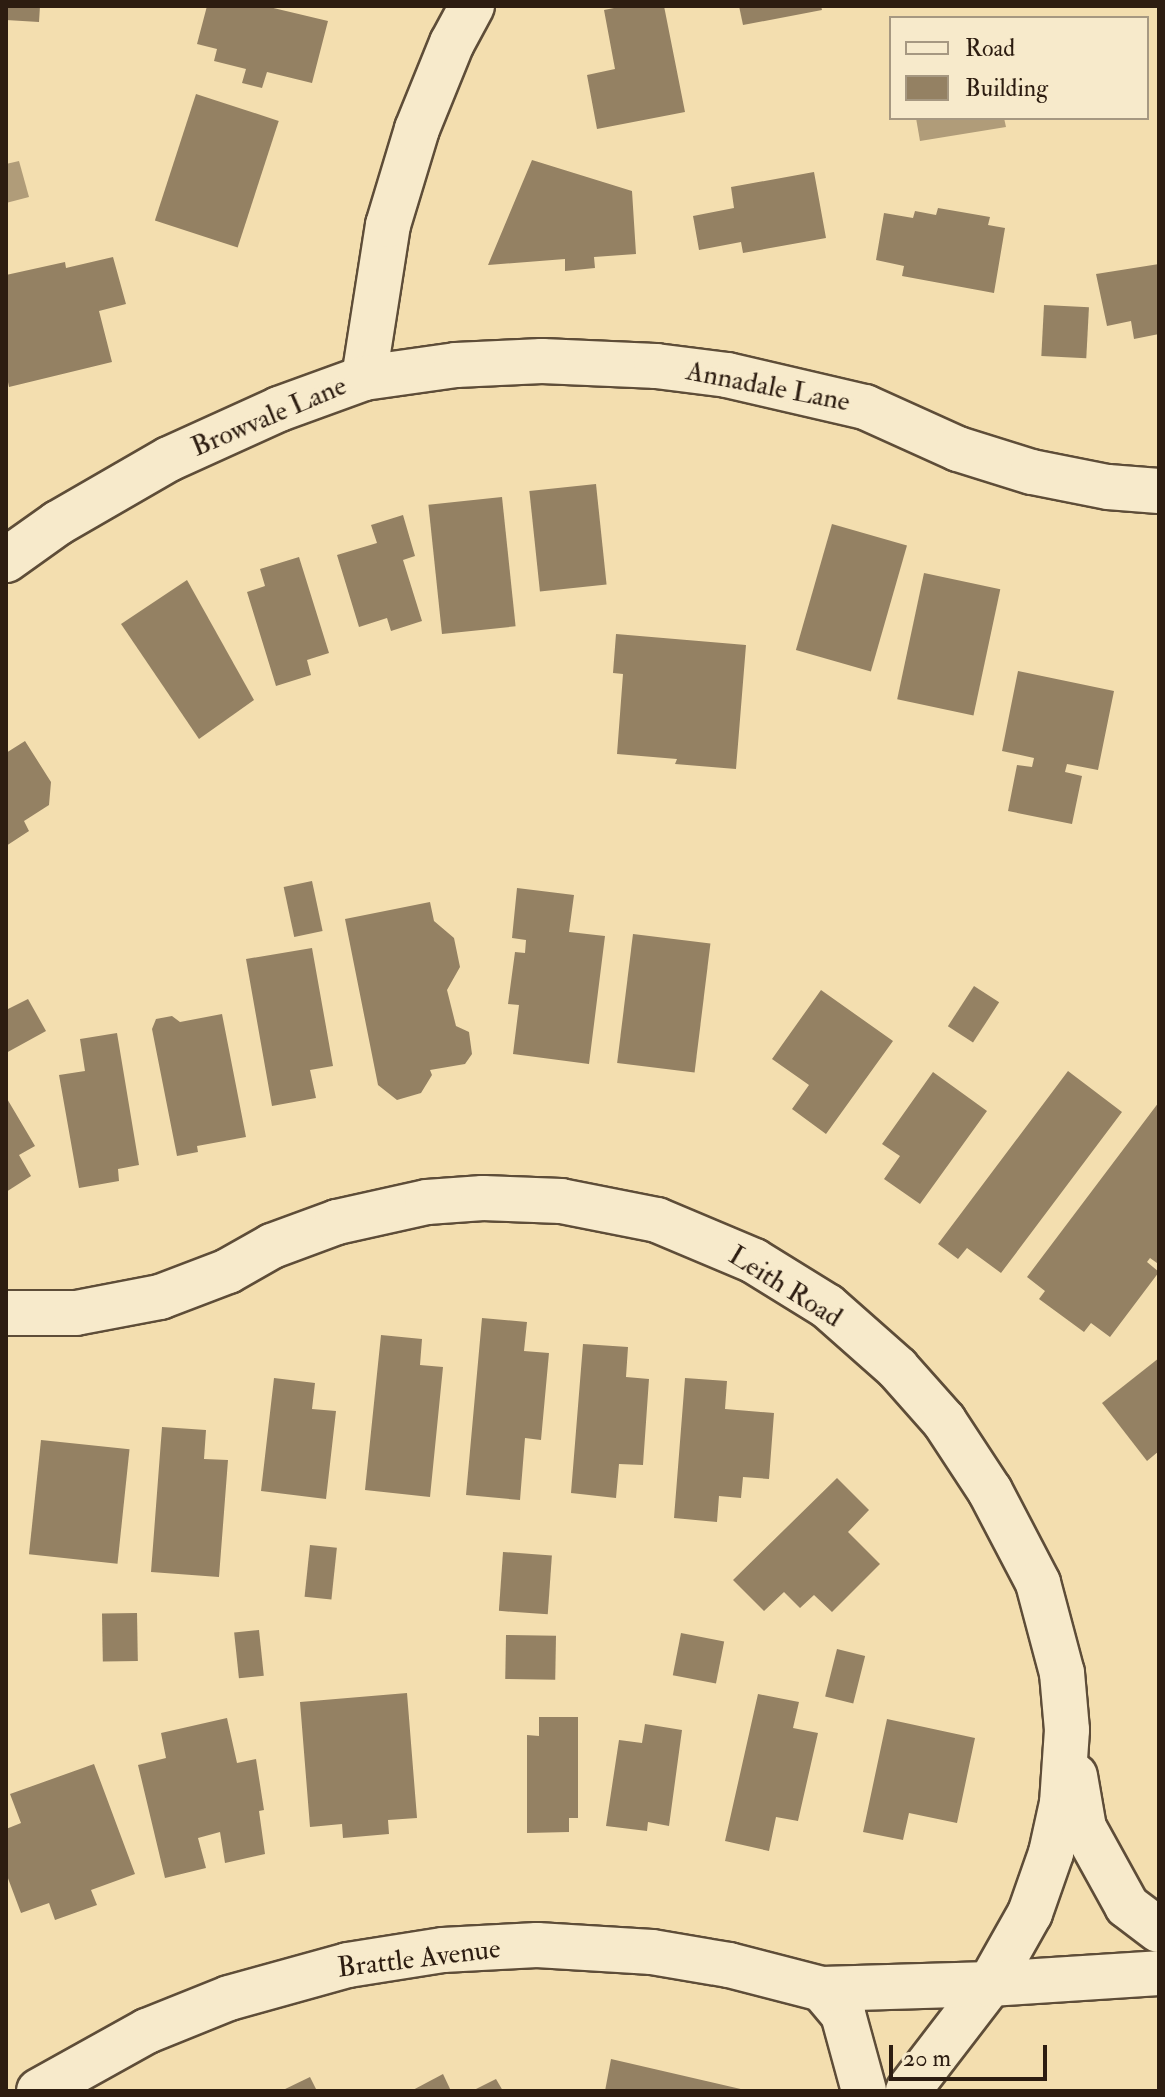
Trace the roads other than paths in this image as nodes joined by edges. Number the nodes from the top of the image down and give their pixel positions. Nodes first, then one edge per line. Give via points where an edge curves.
1 (472, 6) edge
2 (364, 378) junction
3 (1159, 491) edge
4 (6, 560) edge
5 (6, 1313) edge
6 (1067, 1730) junction
7 (1159, 1930) edge
8 (1159, 1973) edge
9 (990, 1984) junction
10 (822, 1989) junction
11 (39, 2091) edge
12 (864, 2091) edge
13 (908, 2091) edge

1 - 2 street, Browvale Lane via 417,129 392,211
2 - 3 street, Annadale Lane via 456,365 542,361 727,375 865,407 958,449 1032,472
2 - 4 street, Browvale Lane via 169,459 58,523
5 - 6 street, Leith Road via 76,1313 160,1297 337,1222 427,1202 561,1201 657,1220 754,1261 827,1306 897,1368 944,1421 990,1491 1038,1583 1062,1673
6 - 7 street via 1084,1828 1127,1906
6 - 9 street, Leith Road via 1062,1803 1051,1853 1030,1913
8 - 9 street, Brattle Avenue
9 - 10 street, Brattle Avenue
9 - 13 street, Leith Road
10 - 11 street, Brattle Avenue via 652,1952 537,1945 443,1950 348,1965 229,1998 147,2031
10 - 12 street via 843,2014

